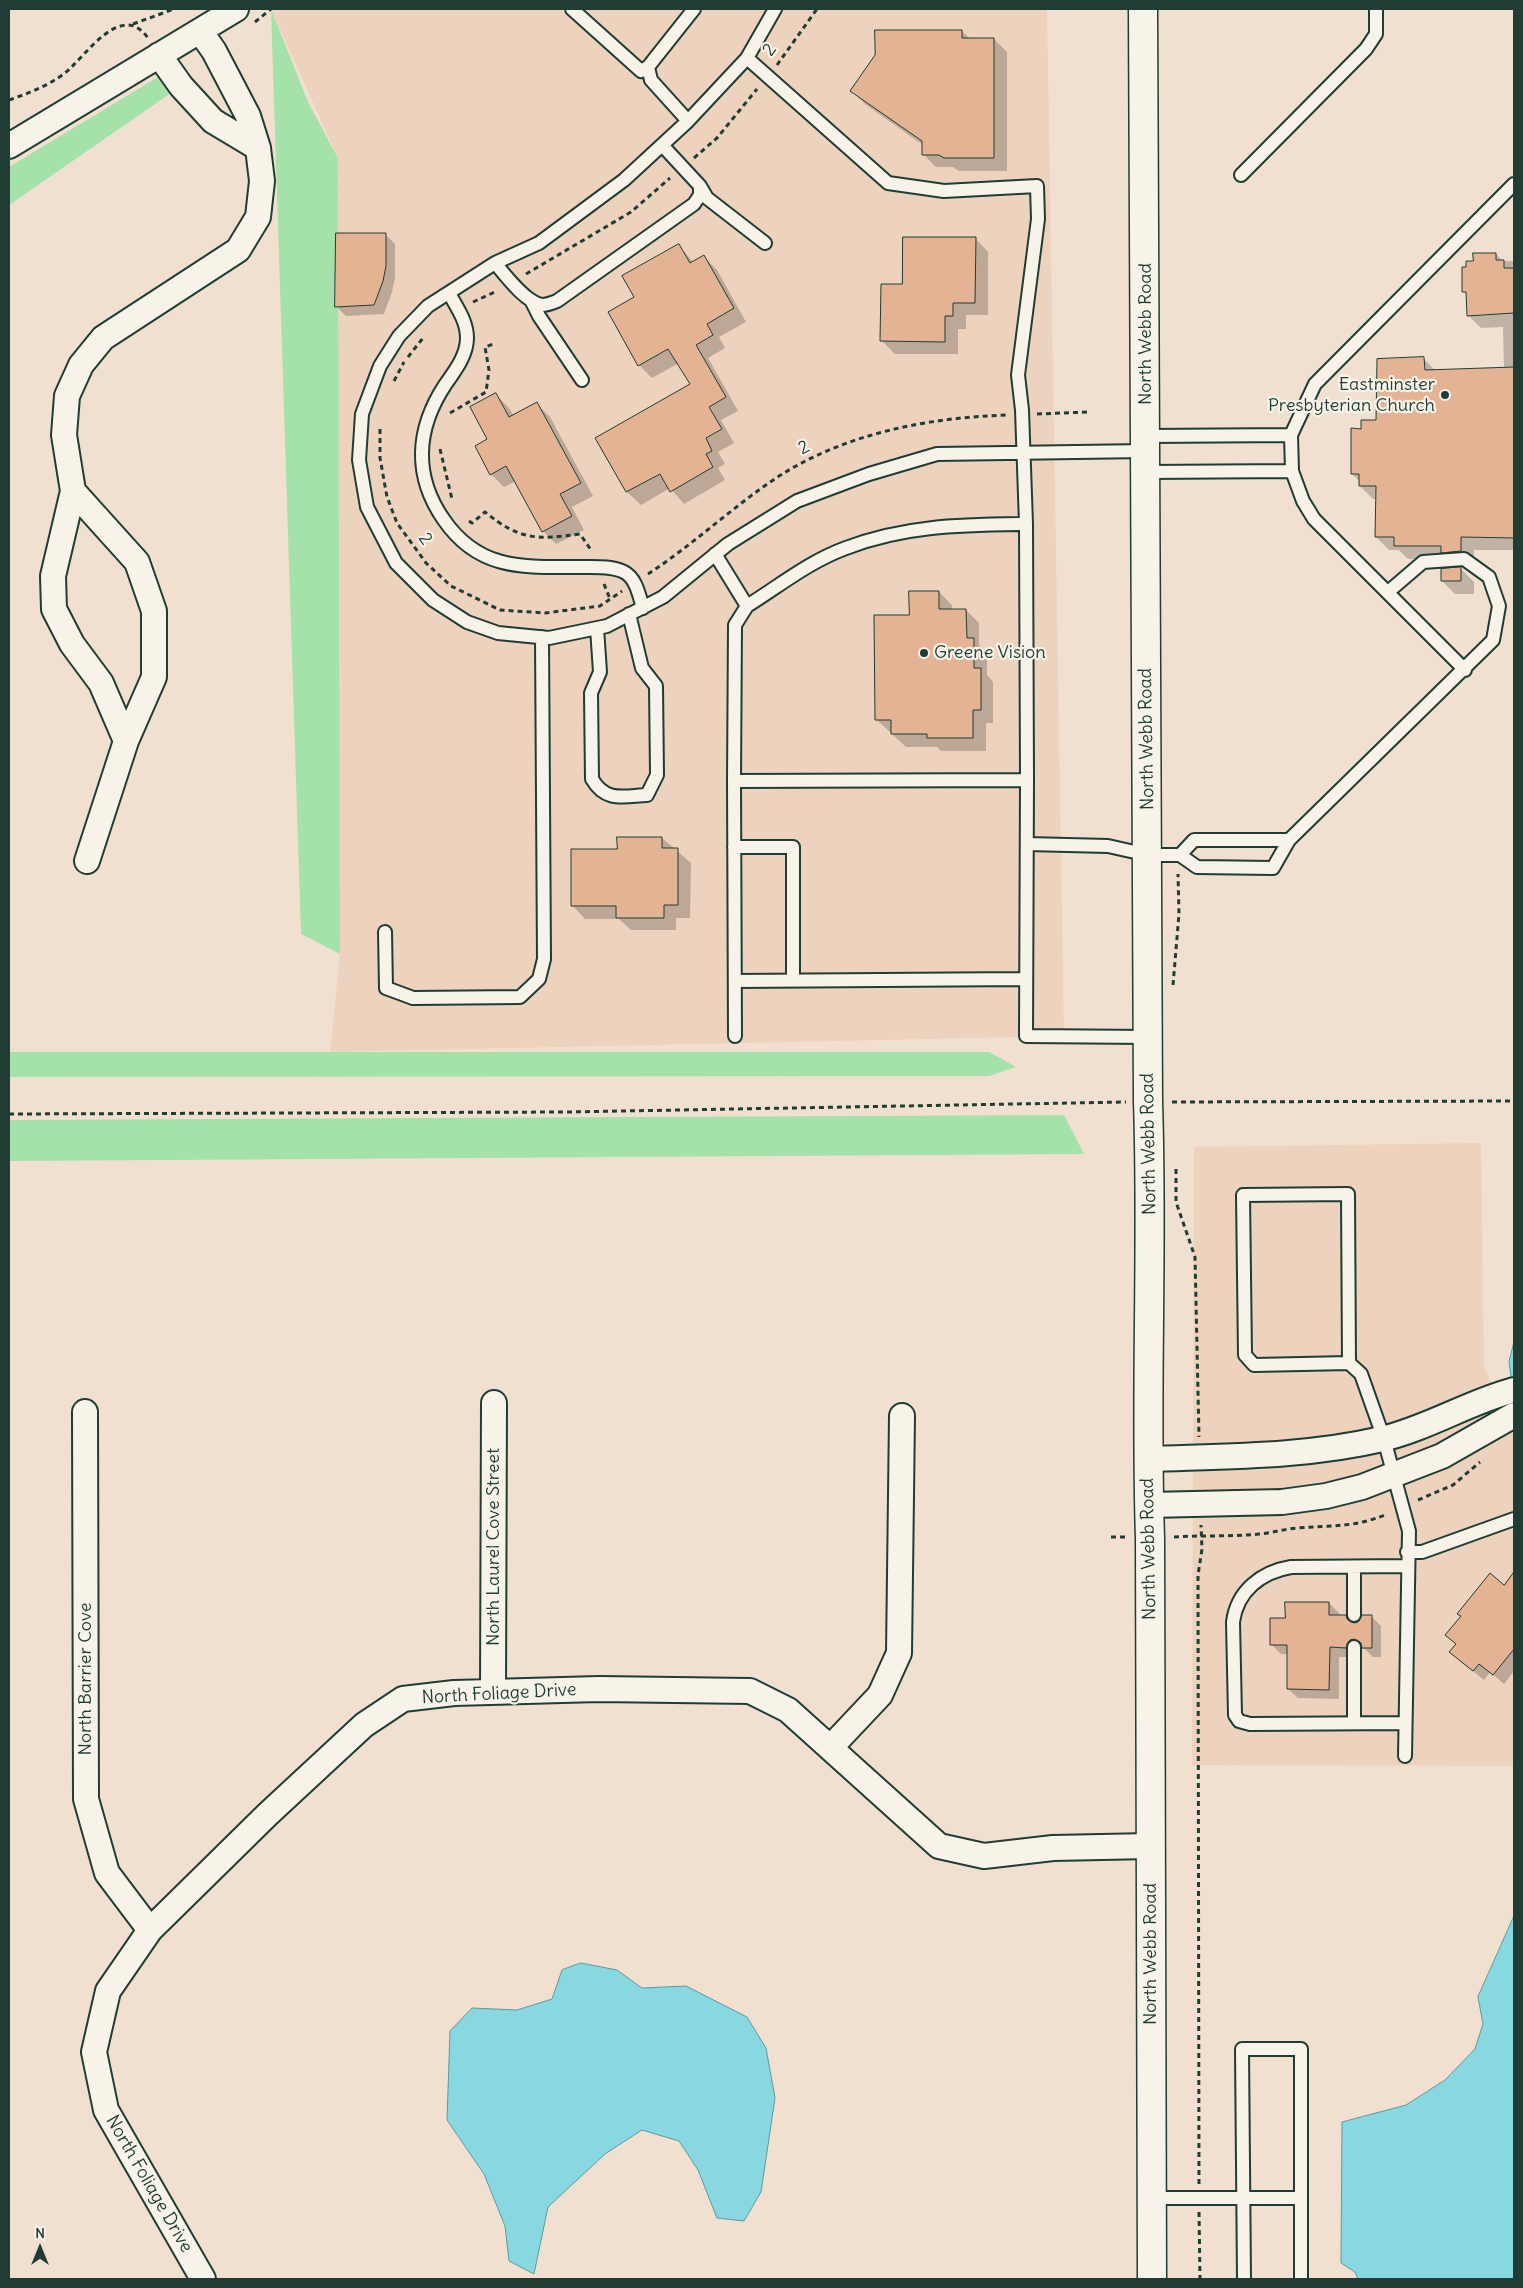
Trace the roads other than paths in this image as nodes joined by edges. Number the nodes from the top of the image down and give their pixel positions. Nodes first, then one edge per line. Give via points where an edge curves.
1 (236, 9) edge
2 (572, 9) edge
3 (694, 9) edge
4 (775, 9) edge
5 (1143, 9) edge
6 (1376, 9) edge
7 (200, 31) junction
8 (159, 55) junction
9 (747, 58) junction
10 (648, 67) junction
11 (688, 121) junction
12 (662, 145) junction
13 (9, 146) edge
14 (258, 148) junction
15 (1241, 175) dead end
16 (1514, 184) edge
17 (700, 186) junction
18 (765, 243) dead end
19 (495, 264) junction
20 (449, 293) junction
21 (531, 300) junction
22 (582, 380) dead end
23 (1291, 435) junction
24 (1023, 453) junction
25 (1146, 453) junction
26 (1292, 471) junction
27 (73, 491) junction
28 (1026, 524) junction
29 (716, 554) junction
30 (1388, 592) junction
31 (747, 606) junction
32 (643, 608) junction
33 (630, 614) junction
34 (597, 628) junction
35 (542, 637) junction
36 (1465, 670) junction
37 (126, 741) junction
38 (1027, 780) junction
39 (734, 782) junction
40 (1289, 840) junction
41 (1027, 844) junction
42 (734, 847) junction
43 (1148, 855) junction
44 (1178, 855) junction
45 (87, 861) dead end
46 (385, 932) dead end
47 (1026, 979) junction
48 (793, 980) junction
49 (735, 981) junction
50 (735, 1036) dead end
51 (1148, 1037) junction
52 (1349, 1363) junction
53 (1509, 1391) edge
54 (494, 1403) dead end
55 (85, 1412) dead end
56 (1513, 1415) edge
57 (902, 1416) dead end
58 (1384, 1438) junction
59 (1148, 1459) junction
60 (1394, 1475) junction
61 (1149, 1505) junction
62 (1514, 1519) edge
63 (1407, 1552) junction
64 (1406, 1566) junction
65 (1354, 1567) junction
66 (1354, 1615) dead end
67 (1354, 1647) dead end
68 (493, 1692) junction
69 (1405, 1723) junction
70 (1354, 1724) junction
71 (830, 1748) junction
72 (1405, 1756) dead end
73 (1150, 1846) junction
74 (150, 1930) junction
75 (1152, 2198) junction
76 (1301, 2198) junction
77 (1244, 2199) junction
78 (203, 2279) edge
79 (1152, 2279) edge
80 (1244, 2279) edge
81 (1301, 2279) edge

1 - 7 street
2 - 10 lane via 641,71
3 - 10 lane
4 - 9 lane
5 - 25 main road, North Webb Road
6 - 15 lane via 1376,34 1366,49
7 - 8 street
7 - 14 street via 248,116
8 - 13 street
8 - 14 street via 181,86 213,121
9 - 11 lane
9 - 24 lane via 888,183 944,191 1037,186 1038,219 1018,375
10 - 11 lane via 651,80
11 - 12 lane
12 - 17 lane
12 - 19 lane via 624,180 539,243
14 - 27 street via 262,182 258,217 238,250 103,338 81,365 67,396 64,435
16 - 23 lane via 1315,384
17 - 18 lane via 707,198
17 - 21 lane via 700,195 694,204 557,302 544,305
19 - 20 lane
19 - 21 lane
20 - 32 lane via 466,324 467,340 458,366 432,408 420,454 431,496 442,518 466,545 503,564 598,567 625,572 635,583
20 - 35 lane via 428,306 399,336 380,366 362,414 359,460 367,507 396,563 433,600 467,622 498,634
21 - 22 lane
23 - 25 lane
23 - 26 lane
24 - 25 lane
24 - 28 lane
24 - 29 lane via 937,454 869,474 797,501
25 - 26 lane
25 - 43 main road, North Webb Road
26 - 30 lane via 1302,501 1314,519
27 - 37 street via 53,576 54,609 72,644 101,683
27 - 37 street via 137,562 154,611 154,677
28 - 31 lane via 946,525 902,532 845,548
28 - 38 lane
29 - 31 lane
29 - 32 lane via 663,597
30 - 36 lane
30 - 36 lane via 1423,562 1464,560 1489,578 1499,606 1494,640
31 - 39 lane via 735,625
32 - 33 lane
33 - 34 lane
33 - 34 lane via 642,668 656,686 657,775 647,795 609,796 598,789 592,779 591,693 600,672
34 - 35 lane
35 - 46 lane via 544,958 539,979 520,997 413,998 386,988
36 - 40 lane
37 - 45 street
38 - 39 lane
38 - 41 lane
39 - 42 lane
40 - 44 lane via 1194,840
40 - 44 lane via 1273,868 1196,866
41 - 43 lane via 1108,846
41 - 47 lane
42 - 48 lane via 793,847
42 - 49 lane
43 - 44 lane
43 - 51 main road, North Webb Road
47 - 48 lane
47 - 51 lane via 1026,1036
48 - 49 lane
49 - 50 lane
51 - 59 main road, North Webb Road
52 - 52 lane via 1254,1364 1245,1355 1244,1195 1348,1194
52 - 58 lane via 1361,1374
53 - 58 street via 1434,1422
54 - 68 street, North Laurel Cove Street
55 - 74 street, North Barrier Cove via 86,1798 107,1873
56 - 60 street via 1442,1456
57 - 71 street via 899,1653 880,1695
58 - 59 street via 1322,1450 1268,1455
58 - 60 lane
59 - 61 main road, North Webb Road
60 - 61 street via 1326,1496 1282,1502
60 - 63 lane via 1409,1530
61 - 73 main road, North Webb Road
62 - 63 lane via 1422,1552
63 - 64 lane
64 - 65 lane
64 - 69 lane
65 - 66 lane
65 - 70 lane via 1275,1569 1245,1590 1235,1607 1233,1622 1235,1715 1238,1721 1250,1724
67 - 70 lane
68 - 71 street, North Foliage Drive via 599,1689 750,1691 788,1710
68 - 74 street, North Foliage Drive via 403,1699 364,1725
69 - 70 lane
69 - 72 lane
71 - 73 street, North Foliage Drive via 939,1846 984,1856 1053,1848
73 - 75 main road, North Webb Road
74 - 78 street, North Foliage Drive via 108,1991 94,2052 106,2110
75 - 77 lane
75 - 79 main road, North Webb Road
76 - 77 lane
76 - 77 lane via 1301,2049 1242,2049
76 - 81 lane
77 - 80 lane

